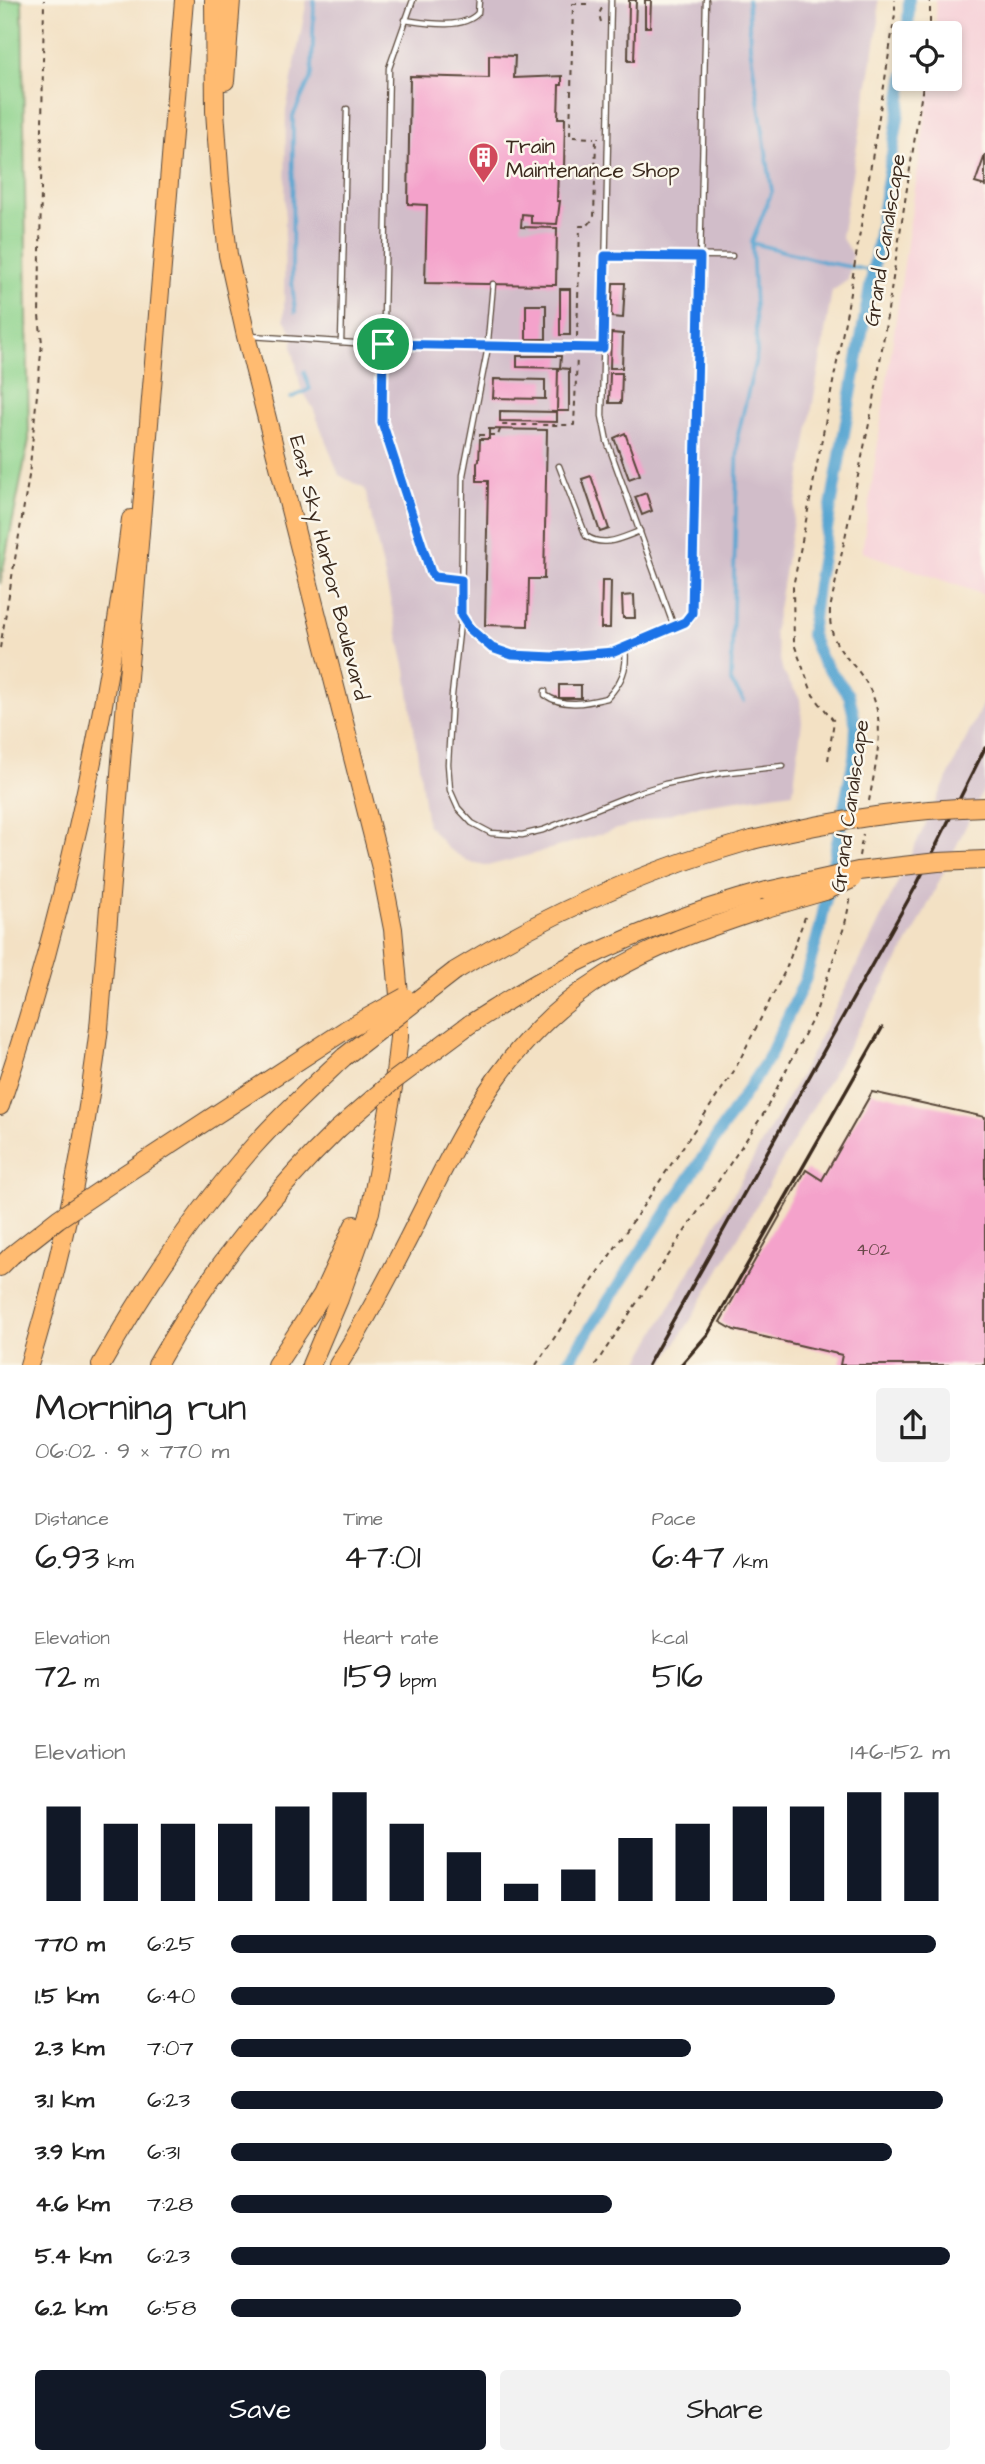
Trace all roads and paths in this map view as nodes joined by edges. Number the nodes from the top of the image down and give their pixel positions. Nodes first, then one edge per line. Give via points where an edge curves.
1 (44, 0) edge
2 (184, 0) edge
3 (214, 0) edge
4 (231, 0) edge
5 (413, 0) edge
6 (479, 0) edge
7 (611, 0) edge
8 (706, 0) edge
9 (895, 0) edge
10 (930, 0) edge
11 (587, 4) dead end
12 (598, 4) dead end
13 (603, 4) dead end
14 (405, 20) junction
15 (930, 21) edge
16 (922, 91) edge
17 (347, 109) dead end
18 (600, 130) dead end
19 (596, 138) junction
20 (172, 147) junction
21 (605, 256) junction
22 (732, 256) dead end
23 (700, 257) junction
24 (493, 284) dead end
25 (245, 330) junction
26 (577, 337) dead end
27 (341, 342) junction
28 (383, 344) junction
29 (488, 346) junction
30 (603, 348) junction
31 (577, 355) dead end
32 (478, 435) dead end
33 (559, 466) dead end
34 (640, 531) junction
35 (461, 580) junction
36 (461, 615) junction
37 (674, 627) junction
38 (0, 648) edge
39 (625, 649) junction
40 (545, 691) dead end
41 (828, 760) dead end
42 (783, 766) dead end
43 (869, 802) dead end
44 (985, 807) edge
45 (864, 826) dead end
46 (981, 860) edge
47 (858, 863) dead end
48 (878, 869) junction
49 (853, 887) dead end
50 (805, 917) dead end
51 (455, 971) junction
52 (0, 1106) edge
53 (383, 1145) junction
54 (6, 1261) edge
55 (29, 1365) edge
56 (101, 1365) edge
57 (157, 1365) edge
58 (276, 1365) edge
59 (311, 1365) edge
60 (338, 1365) edge
61 (536, 1365) edge
62 (595, 1365) edge

1 - 38 path via 41,343 29,476
2 - 20 highway
3 - 25 highway, East Sky Harbor Boulevard via 220,182 228,255
4 - 25 highway via 225,126
5 - 14 lane
6 - 14 lane via 478,13 467,21
7 - 21 lane
8 - 23 lane
9 - 41 path via 847,311 793,587 794,644 813,695 834,721
10 - 15 path
11 - 19 path via 573,4 570,137
12 - 13 path
14 - 28 lane via 389,68
16 - 43 path, Grand Canalscape via 874,400 830,609 832,638 862,676 878,712
17 - 27 lane
18 - 19 path via 600,138
19 - 26 path via 594,218 580,226
20 - 52 highway via 156,255 134,500 104,696 56,915
20 - 55 highway via 99,1028 66,1227
21 - 23 lane
21 - 30 lane
22 - 23 lane
23 - 37 lane via 693,609 688,620
24 - 29 lane
25 - 27 lane
25 - 53 highway, East Sky Harbor Boulevard via 390,910 399,1037
27 - 28 lane
28 - 29 lane
28 - 35 lane via 382,422 408,506 432,575
29 - 30 lane
29 - 35 lane via 463,475
30 - 34 lane via 603,429
31 - 32 path via 574,425 502,425 498,435
33 - 34 lane via 586,536 609,542
34 - 37 lane
35 - 36 lane
36 - 39 lane via 484,642 512,655 602,654
36 - 42 lane via 448,780 458,808 481,829 501,836 522,835 665,784
37 - 39 lane
39 - 40 lane via 625,672 607,698 556,703
44 - 51 highway, bridge via 877,816 752,840 594,896
45 - 47 path, Grand Canalscape
46 - 48 highway, bridge
48 - 57 highway, bridge via 767,891 688,915 602,950 470,1024 392,1082 288,1181 205,1287
48 - 60 highway, bridge via 710,927 624,964 572,998 529,1037 472,1114
49 - 62 path, Grand Canalscape via 816,1012 767,1107
50 - 61 path via 786,969 734,1071
51 - 54 highway, bridge via 347,1029 58,1219
51 - 56 highway, bridge via 344,1057 255,1144 152,1278
53 - 58 highway via 333,1272
53 - 59 highway via 370,1212

